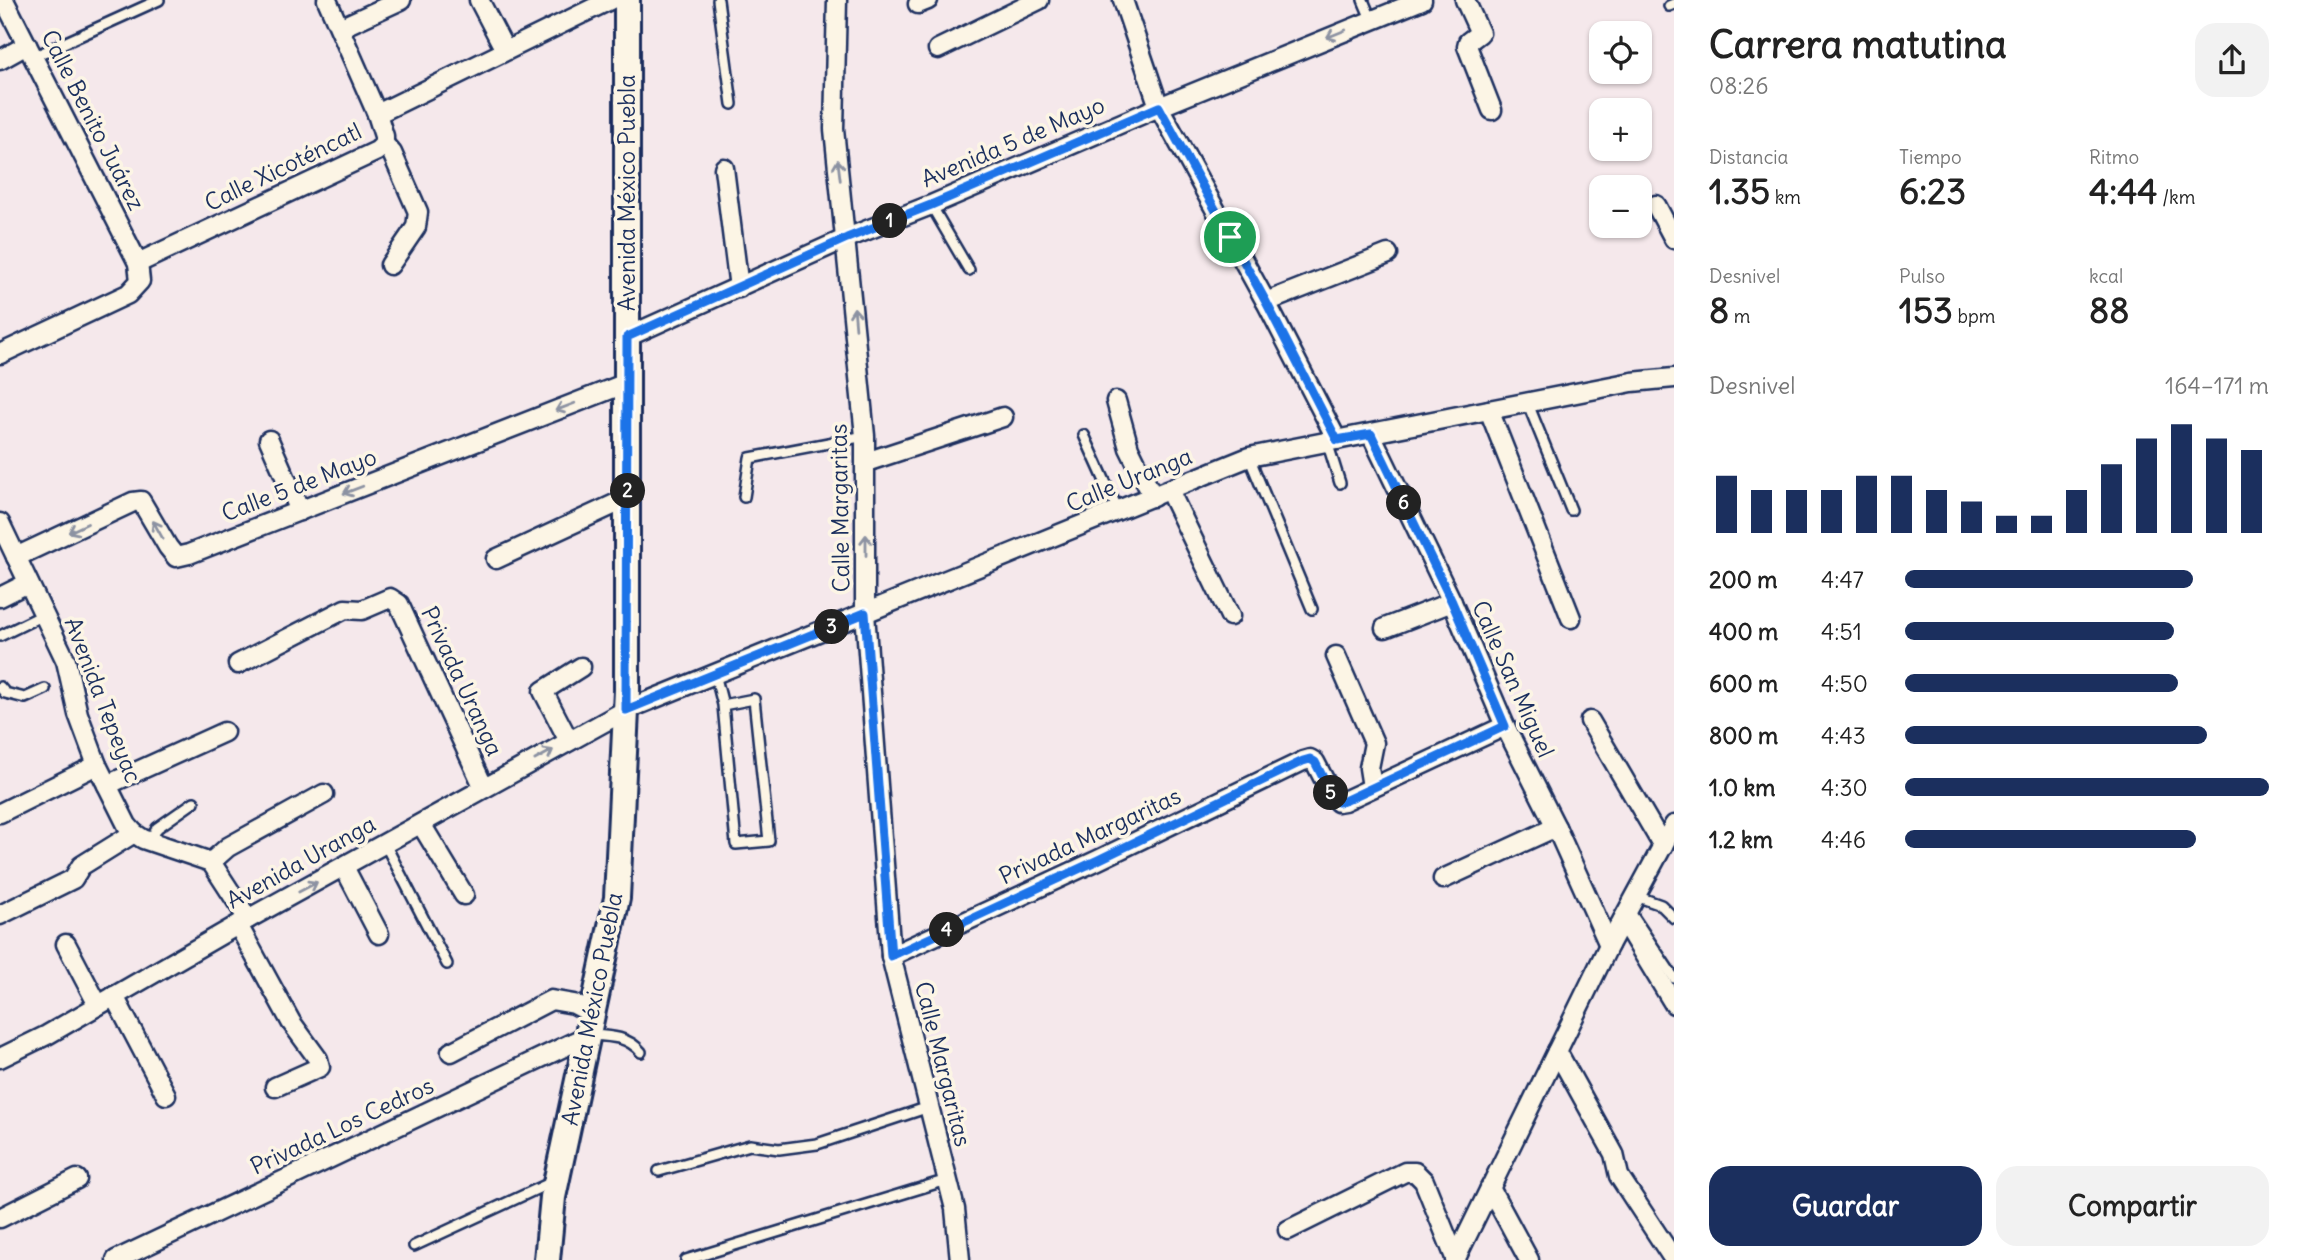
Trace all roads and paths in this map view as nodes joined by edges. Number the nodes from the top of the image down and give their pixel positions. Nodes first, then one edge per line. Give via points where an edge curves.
1 (4, 0) edge
2 (159, 0) edge
3 (327, 0) edge
4 (401, 0) edge
5 (479, 0) edge
6 (610, 0) edge
7 (627, 0) edge
8 (718, 0) edge
9 (837, 0) edge
10 (1040, 0) edge
11 (1124, 0) edge
12 (1363, 0) edge
13 (1422, 0) edge
14 (1465, 0) edge
15 (1371, 19) junction
16 (340, 29) junction
17 (939, 49) dead end
18 (505, 50) junction
19 (30, 51) junction
20 (0, 60) edge
21 (732, 104) dead end
22 (1159, 107) junction
23 (1492, 110) dead end
24 (377, 114) junction
25 (384, 144) junction
26 (724, 168) dead end
27 (931, 205) junction
28 (1656, 205) dead end
29 (847, 238) junction
30 (1674, 239) edge
31 (1388, 254) dead end
32 (138, 263) junction
33 (390, 265) dead end
34 (968, 270) dead end
35 (739, 288) junction
36 (1266, 302) junction
37 (627, 337) junction
38 (0, 354) edge
39 (1674, 378) edge
40 (629, 382) junction
41 (1116, 401) dead end
42 (1528, 404) junction
43 (1489, 410) junction
44 (1003, 417) dead end
45 (1371, 434) junction
46 (1084, 435) dead end
47 (865, 436) junction
48 (269, 440) dead end
49 (1330, 441) junction
50 (1249, 457) junction
51 (866, 462) junction
52 (1340, 483) dead end
53 (1161, 493) junction
54 (744, 497) dead end
55 (628, 498) junction
56 (1118, 510) junction
57 (1571, 510) dead end
58 (300, 511) junction
59 (0, 523) edge
60 (16, 557) junction
61 (496, 559) dead end
62 (28, 583) junction
63 (0, 597) edge
64 (1452, 602) junction
65 (1312, 609) dead end
66 (865, 613) junction
67 (43, 615) junction
68 (1230, 616) dead end
69 (1571, 618) dead end
70 (1385, 628) dead end
71 (0, 636) edge
72 (1336, 656) dead end
73 (238, 664) dead end
74 (581, 667) dead end
75 (715, 674) junction
76 (0, 688) edge
77 (45, 688) dead end
78 (723, 705) junction
79 (626, 710) junction
80 (1590, 721) dead end
81 (1505, 726) junction
82 (224, 733) dead end
83 (569, 741) junction
84 (97, 765) junction
85 (107, 785) junction
86 (1372, 787) junction
87 (484, 788) junction
88 (324, 794) dead end
89 (194, 802) dead end
90 (0, 813) edge
91 (421, 824) junction
92 (1674, 825) edge
93 (1556, 827) junction
94 (134, 833) junction
95 (151, 841) junction
96 (385, 844) junction
97 (1663, 846) junction
98 (211, 862) junction
99 (344, 867) junction
100 (1443, 879) dead end
101 (464, 895) dead end
102 (1629, 908) junction
103 (0, 915) edge
104 (1674, 918) edge
105 (243, 922) junction
106 (379, 934) dead end
107 (66, 944) dead end
108 (1609, 945) junction
109 (891, 956) junction
110 (447, 964) dead end
111 (1674, 978) edge
112 (106, 1001) junction
113 (1674, 1004) edge
114 (591, 1025) junction
115 (1557, 1051) junction
116 (451, 1052) dead end
117 (642, 1052) dead end
118 (0, 1058) edge
119 (275, 1087) dead end
120 (166, 1095) dead end
121 (929, 1107) junction
122 (659, 1171) dead end
123 (77, 1179) dead end
124 (557, 1179) junction
125 (947, 1181) junction
126 (1490, 1188) junction
127 (0, 1218) edge
128 (1288, 1230) dead end
129 (414, 1246) dead end
130 (117, 1260) edge
131 (547, 1260) edge
132 (687, 1260) edge
133 (960, 1260) edge
134 (1455, 1260) edge
135 (1529, 1260) edge
136 (1674, 1260) edge

1 - 19 street, Calle Benito Juárez
2 - 19 lane
3 - 16 street
4 - 16 street
5 - 18 street
6 - 18 street, Calle Xicoténcatl
7 - 37 main road, Avenida México Puebla
8 - 21 lane
29 -> 9 street, Calle Margaritas via 834,129
10 - 17 street
11 - 22 street
12 - 15 lane
13 - 15 street, Avenida 5 de Mayo
14 - 23 street via 1480,33 1467,46
15 -> 22 street, Avenida 5 de Mayo
16 - 24 street
18 - 24 street, Calle Xicoténcatl
19 - 20 street
19 - 32 street, Calle Benito Juárez
22 - 27 street, Avenida 5 de Mayo
22 - 36 street
24 - 25 street, Calle Xicoténcatl
25 - 32 street, Calle Xicoténcatl
25 - 33 street via 418,212 416,227
26 - 35 street
27 - 29 street, Avenida 5 de Mayo
27 - 34 lane
28 - 30 street
29 - 35 street, Avenida 5 de Mayo
47 -> 29 street, Calle Margaritas
31 - 36 street
32 - 38 street via 140,281 128,294
35 - 37 street, Avenida 5 de Mayo
36 - 49 street
37 - 40 main road, Avenida México Puebla
39 - 42 street, Calle Uranga
40 - 55 main road, Avenida México Puebla
40 -> 58 street, Calle 5 de Mayo
41 - 53 street via 1129,448
42 - 43 street, Calle Uranga
42 - 57 lane
43 - 45 street, Calle Uranga
43 - 69 street
44 - 51 street
45 - 49 street, Calle Uranga
45 - 64 street, Calle San Miguel
46 - 56 lane
47 - 51 street, Calle Margaritas
47 - 54 lane via 750,458
48 - 58 street
49 - 50 street, Calle Uranga
49 - 52 lane
50 - 53 street, Calle Uranga
50 - 65 lane
66 -> 51 street, Calle Margaritas
53 - 56 street, Calle Uranga
53 - 68 street
55 - 61 street
55 - 79 main road, Avenida México Puebla
56 - 66 street, Calle Uranga
58 -> 60 street, Calle 5 de Mayo via 176,557 141,501 133,502
59 - 60 street, Avenida Tepeyac
60 - 62 street, Avenida Tepeyac
62 - 63 street
62 - 67 street, Avenida Tepeyac
64 - 70 street
64 - 81 street, Calle San Miguel
66 - 75 street, Calle Uranga
66 - 109 street, Calle Margaritas
67 - 71 lane
67 - 84 street, Avenida Tepeyac via 66,660 78,714
72 - 86 street via 1374,743 1369,768
73 - 87 street, Privada Uranga via 345,609 362,610 390,598 399,604
74 - 83 street via 543,691
75 - 78 lane
75 - 79 street, Calle Uranga
76 - 77 lane via 25,698
78 - 78 lane via 754,699 769,841 736,844
79 - 83 street, Avenida Uranga
79 - 114 main road, Avenida México Puebla via 617,898
80 - 97 street
81 - 86 street
81 - 93 street, Calle San Miguel
82 - 85 street
87 -> 83 street, Avenida Uranga
84 - 85 street, Avenida Tepeyac
84 - 90 street
85 - 94 street, Avenida Tepeyac
86 - 109 street, Privada Margaritas via 1338,802 1310,759
87 - 91 street, Avenida Uranga
88 - 98 street via 228,847
89 - 95 lane via 156,828
91 - 96 street, Avenida Uranga
91 - 101 street
92 - 97 street
93 - 100 street
93 - 108 street, Calle San Miguel
94 - 95 street
94 - 103 street via 81,866 73,879
95 - 98 street
96 - 99 street, Avenida Uranga
96 - 110 lane
97 - 102 street
98 - 105 street
105 -> 99 street, Avenida Uranga
99 - 106 street
102 - 104 lane via 1661,905
102 - 108 street
102 - 111 lane
102 - 113 street
105 - 112 street, Avenida Uranga
105 - 119 street via 291,1022 320,1067
107 - 112 street
108 - 115 street
109 - 121 street, Calle Margaritas
112 - 118 street, Avenida Uranga
112 - 120 street
114 - 116 street via 574,1004 551,1000
114 - 117 lane
114 - 124 main road, Avenida México Puebla
114 - 130 street, Privada Los Cedros
115 - 126 street
115 - 136 street via 1614,1154 1619,1176
121 - 122 lane via 817,1144 779,1149 750,1145
121 - 125 street, Calle Margaritas
123 - 127 street
124 - 129 lane
124 - 131 main road, Avenida México Puebla
125 - 132 lane
125 - 133 street, Calle Margaritas
126 - 134 street
126 - 135 street
128 - 134 street via 1405,1172 1415,1172 1423,1181

